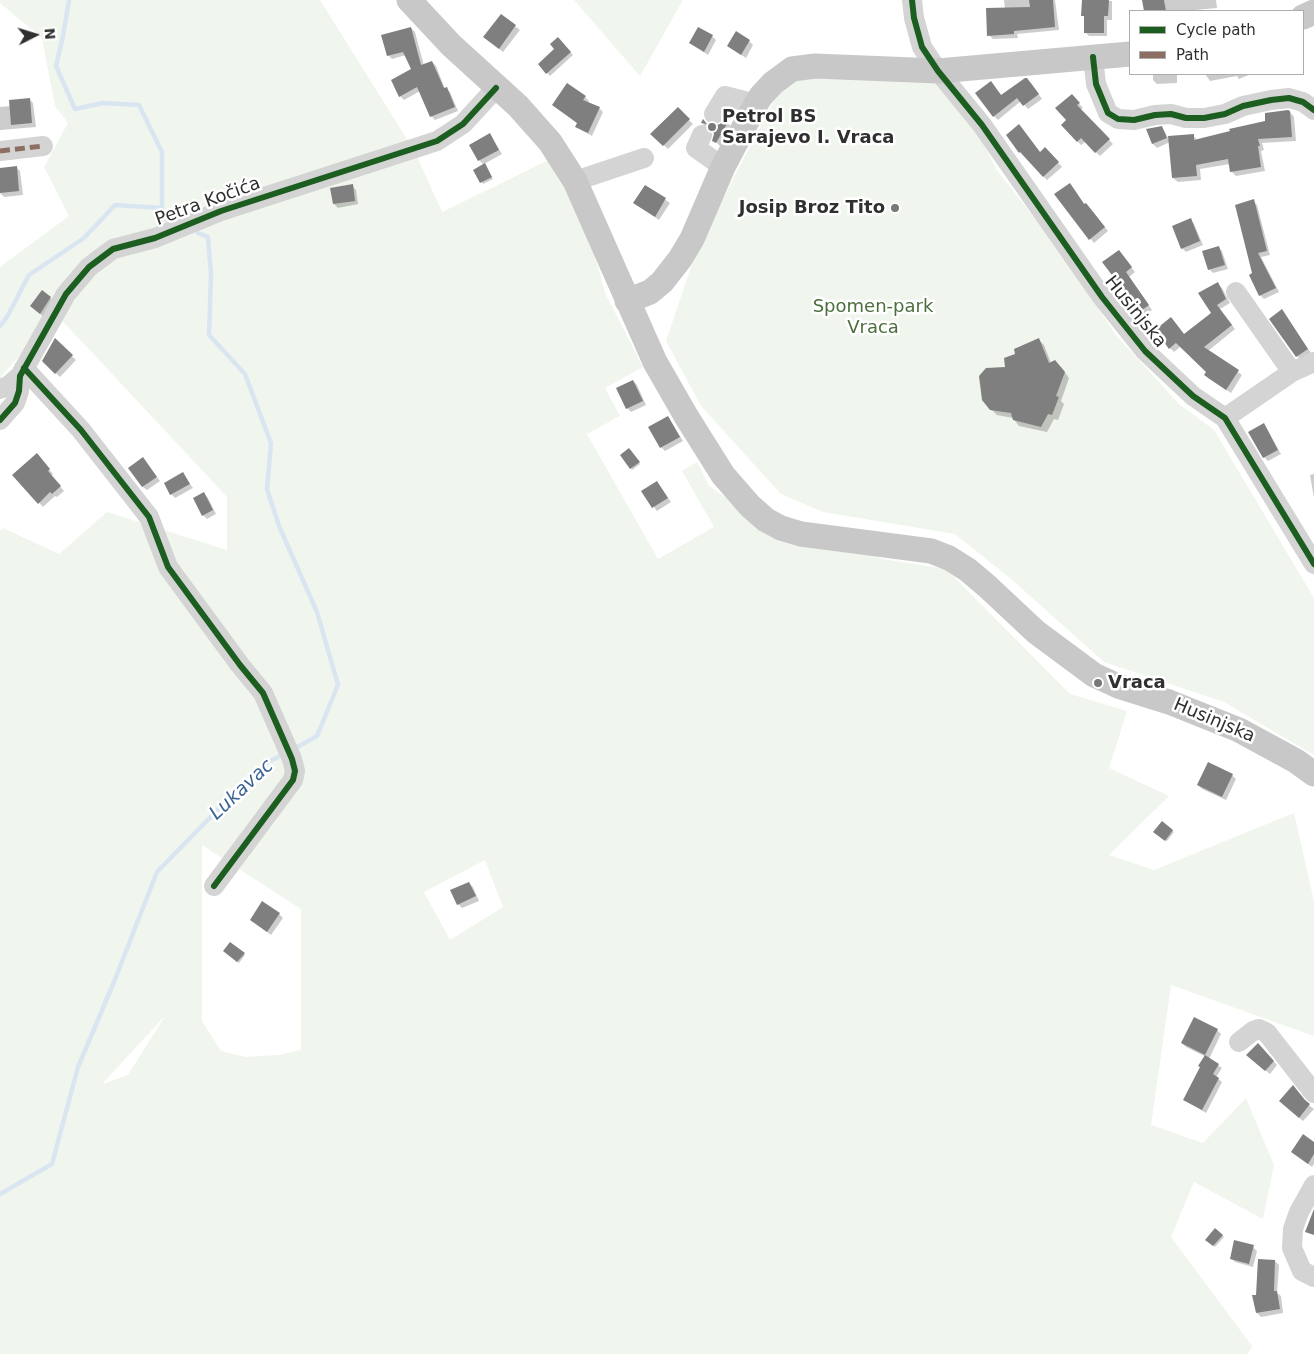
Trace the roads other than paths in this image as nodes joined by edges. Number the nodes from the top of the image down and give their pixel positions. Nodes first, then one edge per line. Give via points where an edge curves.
1 (409, 0) edge
2 (912, 0) edge
3 (1129, 54) edge
4 (1093, 57) junction
5 (938, 71) junction
6 (496, 88) junction
7 (756, 104) junction
8 (1314, 110) edge
9 (714, 114) dead end
10 (702, 135) dead end
11 (43, 146) dead end
12 (0, 151) edge
13 (644, 158) dead end
14 (723, 167) junction
15 (576, 181) junction
16 (1236, 292) dead end
17 (627, 301) junction
18 (1314, 362) edge
19 (22, 372) junction
20 (1292, 372) junction
21 (0, 389) edge
22 (1225, 418) junction
23 (0, 420) edge
24 (1314, 564) edge
25 (1314, 774) edge
26 (214, 886) dead end
27 (1239, 1042) dead end
28 (1314, 1093) edge
29 (1314, 1185) edge
30 (1314, 1277) edge

1 - 6 main road, Husinjska
2 - 5 street, Husinjska via 922,47
3 - 4 main road
4 - 5 main road
4 - 8 street via 1096,84 1108,112 1118,119 1171,114 1204,118 1243,106 1289,98
5 - 7 main road via 807,66 792,70 773,83
5 - 22 street, Husinjska via 982,125 1145,352 1193,396
6 - 15 main road, Husinjska via 518,106 550,142
6 - 19 street, Petra Kočića via 463,124 437,141 221,211 155,238 113,249 89,267 66,294
7 - 9 street via 725,96
7 - 14 main road
10 - 14 street via 696,148
11 - 12 street
13 - 15 street
14 - 17 main road via 692,239 671,272 650,292
15 - 17 main road, Husinjska
16 - 20 street
17 - 25 main road, Husinjska via 655,362 723,475 766,520 801,534 941,554 968,570 1036,632 1094,675 1239,730
18 - 20 street
19 - 21 street via 8,386
19 - 23 street, Petra Kočića via 15,403
19 - 26 street via 81,430 149,516 168,567 263,693 289,752 293,780
20 - 22 street
22 - 24 street, Husinjska
27 - 28 street via 1259,1029 1267,1033
29 - 30 street via 1293,1229 1292,1248 1302,1271

